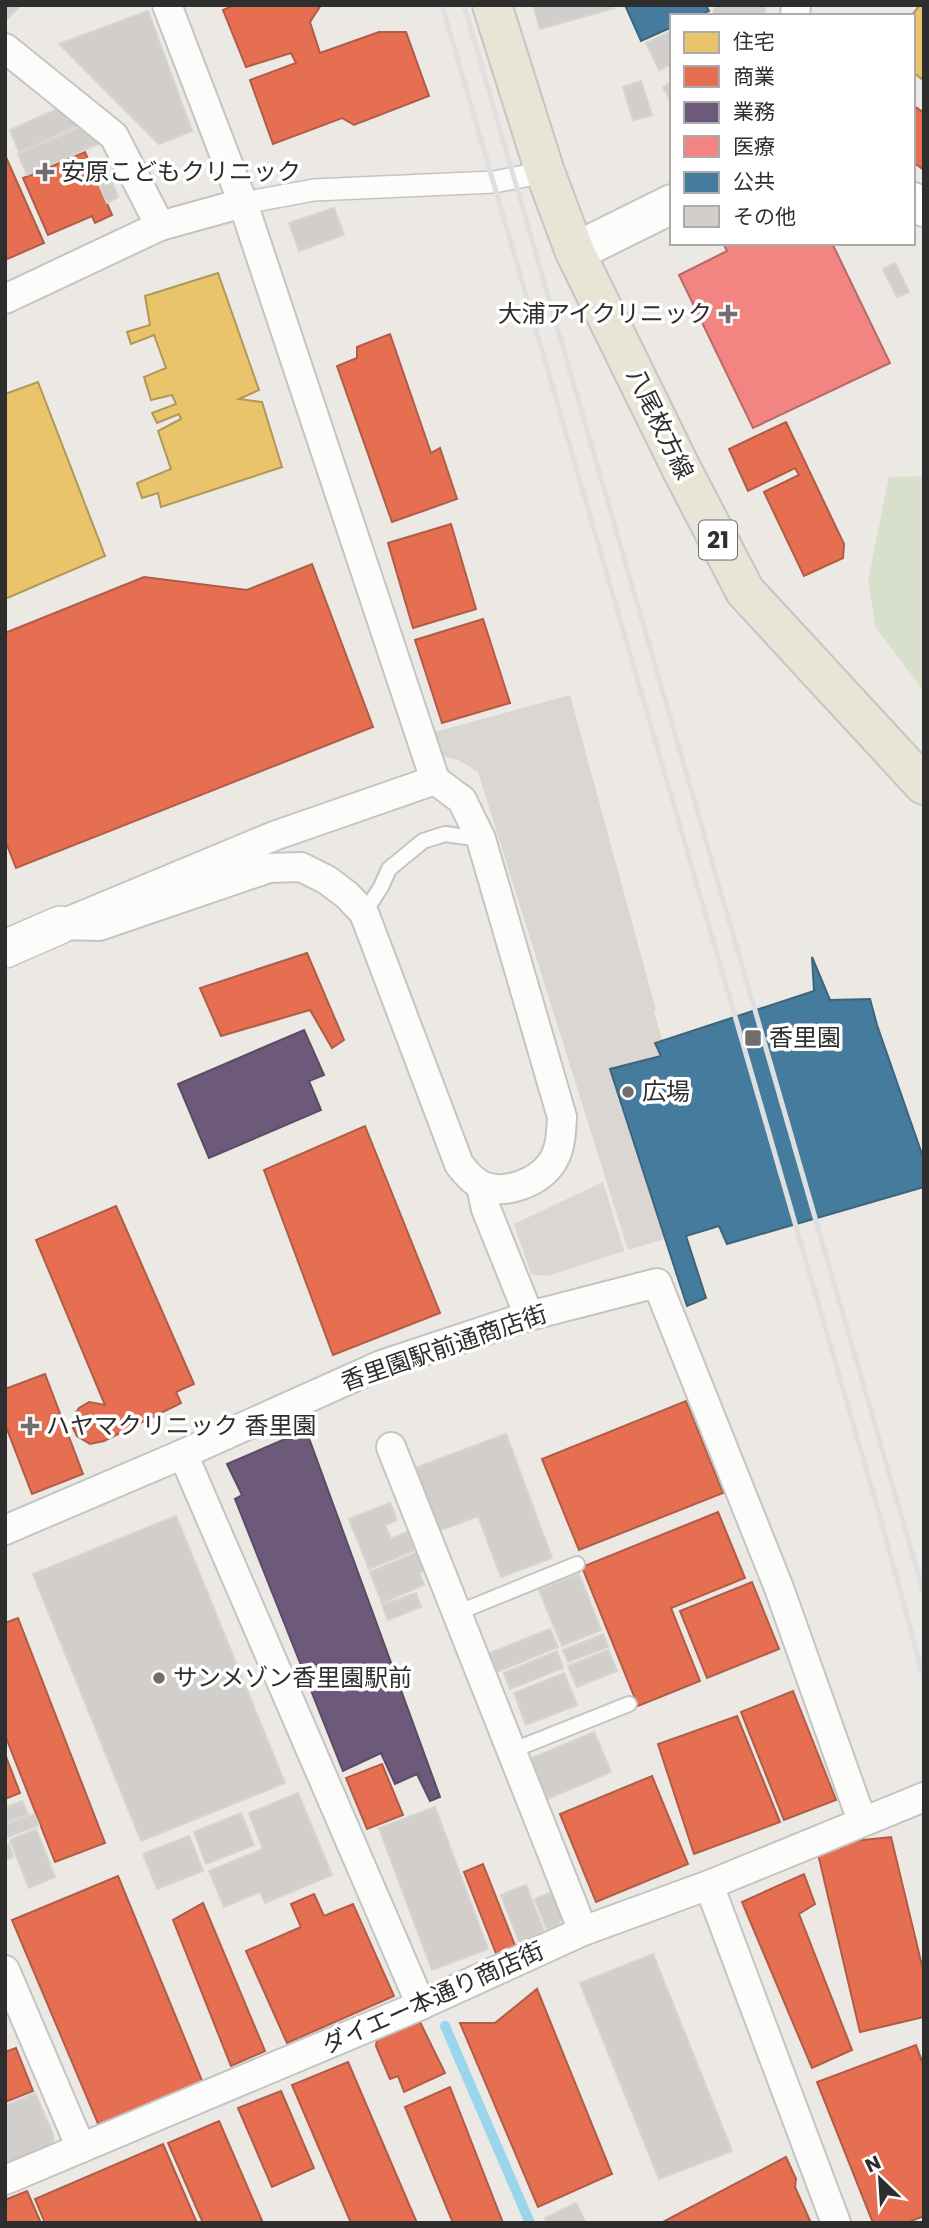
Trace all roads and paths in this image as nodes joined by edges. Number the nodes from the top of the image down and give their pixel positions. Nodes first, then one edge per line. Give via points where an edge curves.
1 (167, 5) edge
2 (492, 5) edge
3 (5, 48) edge
4 (545, 172) junction
5 (243, 203) junction
6 (670, 205) edge
7 (160, 226) junction
8 (575, 252) junction
9 (5, 299) edge
10 (435, 780) junction
11 (924, 785) edge
12 (481, 839) junction
13 (364, 913) junction
14 (60, 925) junction
15 (5, 949) edge
16 (481, 1186) junction
17 (529, 1316) junction
18 (391, 1447) dead end
19 (183, 1454) junction
20 (5, 1530) edge
21 (577, 1564) dead end
22 (457, 1613) junction
23 (629, 1704) dead end
24 (511, 1751) junction
25 (924, 1797) edge
26 (862, 1821) junction
27 (709, 1885) junction
28 (583, 1931) junction
29 (5, 1970) edge
30 (421, 2005) junction
31 (81, 2148) junction
32 (5, 2180) edge
33 (836, 2223) edge

1 - 5 street
2 - 4 main road, 八尾枚方線 / 21
3 - 7 street via 114,136
4 - 5 street via 494,182 314,190
4 - 8 main road, 八尾枚方線 / 21
5 - 7 street
5 - 10 street
6 - 8 main road
7 - 9 street
8 - 11 main road, 八尾枚方線 / 21 via 745,591
10 - 12 street via 463,800
10 - 14 street via 274,836
12 - 13 lane via 445,834 423,841 389,869
12 - 16 street via 562,1117 559,1145 551,1164 537,1178 499,1190
13 - 14 street via 327,880 301,867 269,868 99,926
13 - 16 street via 452,1152
14 - 15 street
16 - 17 street
17 - 19 street, 香里園駅前通商店街 via 382,1365
17 - 26 street, 香里園駅前通商店街 via 657,1283 779,1588
18 - 22 street
19 - 20 street, 香里園駅前通商店街
19 - 30 street
21 - 22 lane
22 - 24 street
23 - 24 lane
24 - 28 street
25 - 26 street, ダイエー本通り商店街
26 - 27 street, ダイエー本通り商店街
27 - 28 street, ダイエー本通り商店街
27 - 33 street
28 - 30 street, ダイエー本通り商店街
29 - 31 street
30 - 31 street, ダイエー本通り商店街
31 - 32 street, ダイエー本通り商店街

